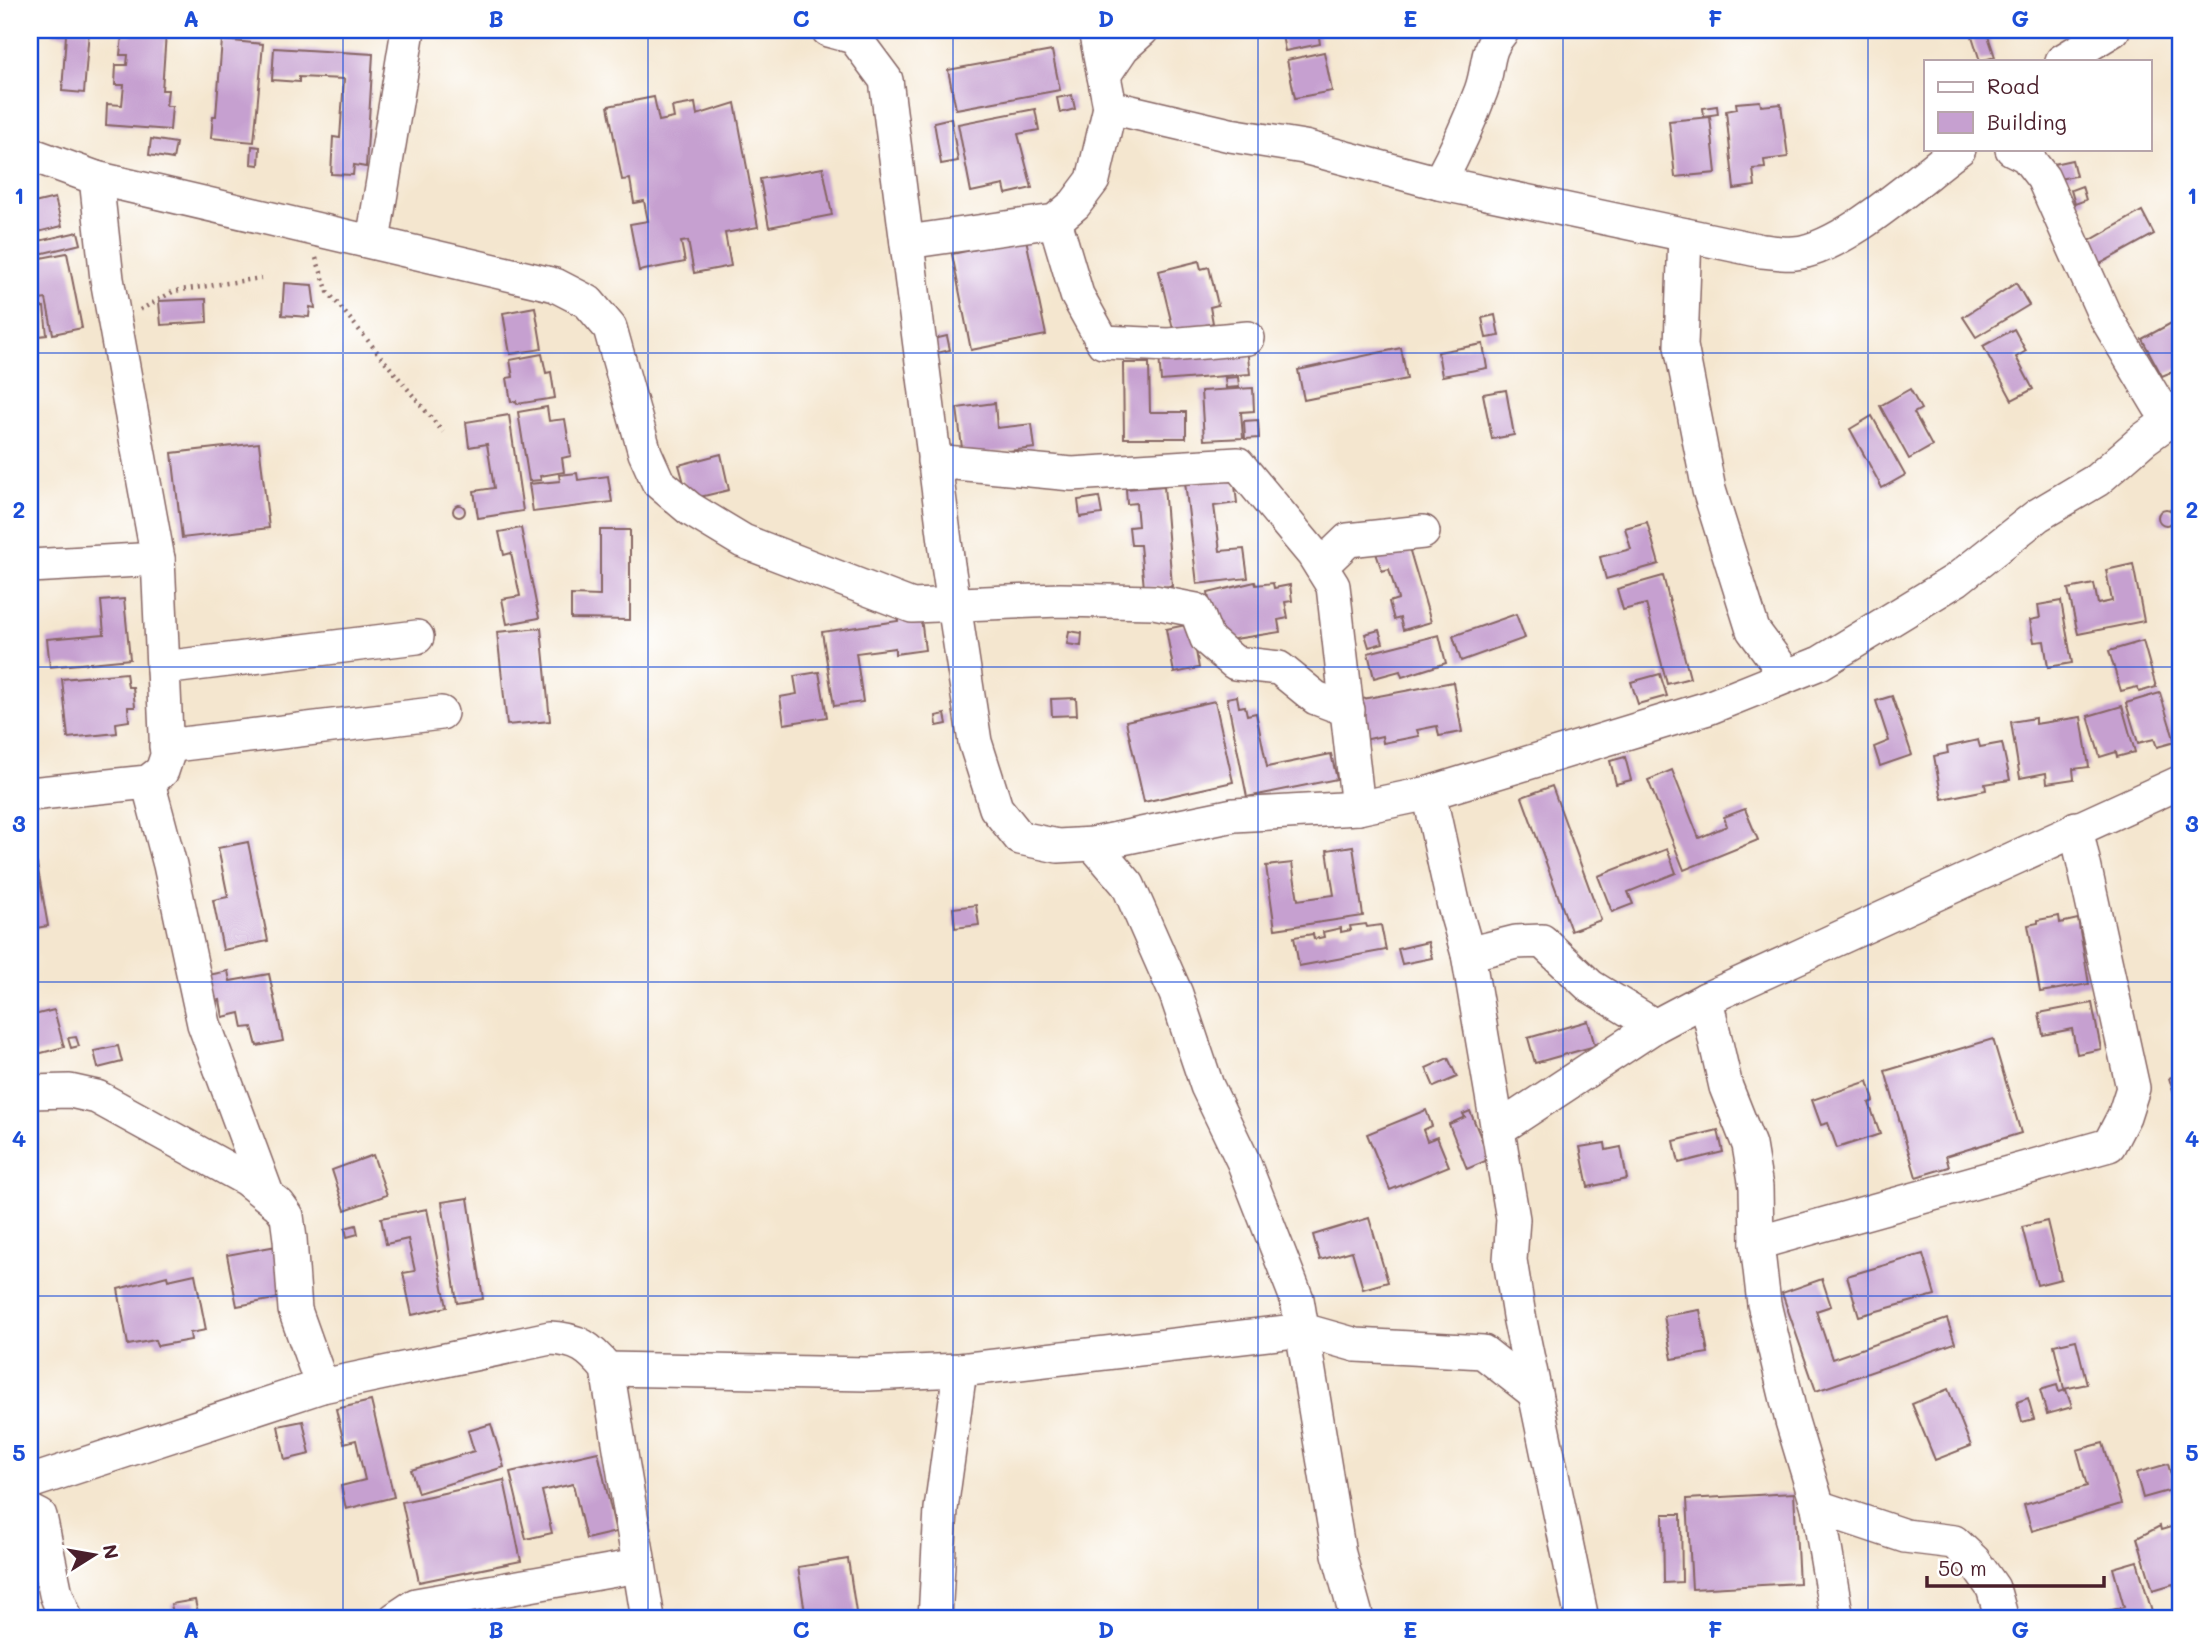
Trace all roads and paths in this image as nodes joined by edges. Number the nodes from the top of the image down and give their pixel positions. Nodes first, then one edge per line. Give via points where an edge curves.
1 (408, 30) edge
2 (828, 30) edge
3 (1095, 30) edge
4 (1142, 30) edge
5 (2113, 30) edge
6 (1492, 34) edge
7 (2064, 60) edge
8 (1104, 75) junction
9 (1110, 107) junction
10 (1958, 150) edge
11 (2014, 150) edge
12 (30, 154) edge
13 (96, 178) junction
14 (1439, 183) junction
15 (1055, 221) junction
16 (305, 224) junction
17 (1685, 234) junction
18 (373, 241) junction
19 (907, 242) junction
20 (261, 278) dead end
21 (118, 328) junction
22 (1248, 338) dead end
23 (2181, 413) edge
24 (443, 432) dead end
25 (934, 461) junction
26 (1423, 532) dead end
27 (158, 559) junction
28 (30, 566) edge
29 (1321, 566) junction
30 (955, 606) junction
31 (416, 637) dead end
32 (163, 668) junction
33 (1787, 676) junction
34 (1348, 710) junction
35 (441, 713) dead end
36 (166, 746) junction
37 (148, 782) junction
38 (2181, 782) edge
39 (1429, 793) junction
40 (30, 794) edge
41 (1358, 808) junction
42 (2076, 828) junction
43 (1093, 844) junction
44 (1468, 954) junction
45 (1706, 999) junction
46 (1655, 1026) junction
47 (30, 1092) edge
48 (1500, 1128) junction
49 (267, 1194) junction
50 (1757, 1243) junction
51 (1303, 1330) junction
52 (607, 1369) junction
53 (960, 1370) junction
54 (322, 1386) junction
55 (1535, 1393) junction
56 (30, 1482) edge
57 (1818, 1507) junction
58 (30, 1511) edge
59 (638, 1566) junction
60 (66, 1619) edge
61 (395, 1619) edge
62 (648, 1619) edge
63 (935, 1619) edge
64 (1357, 1619) edge
65 (1581, 1619) edge
66 (1837, 1619) edge
67 (2002, 1619) edge

1 - 18 street
2 - 19 street via 854,37 886,80
3 - 8 street
4 - 8 street via 1123,47
5 - 7 street
6 - 14 street via 1483,87
8 - 9 street
9 - 14 street via 1304,147
9 - 15 street via 1093,180
10 - 17 street via 1846,233 1819,247 1795,253 1762,251
11 - 23 street via 2026,156 2043,178 2105,314 2159,406
12 - 13 street
13 - 16 street
13 - 21 street
14 - 17 street
15 - 19 street
15 - 22 street via 1077,295 1103,342 1169,345
16 - 18 street
16 - 24 path via 328,292
17 - 33 street via 1681,346 1709,490 1753,629
18 - 30 street via 555,285 588,302 610,328 649,466 659,482 690,509 743,541 825,575 912,606
19 - 25 street
20 - 21 path via 174,291
21 - 27 street
23 - 33 street via 1956,580 1820,663
25 - 29 street via 1072,474 1238,464
25 - 30 street
26 - 29 street via 1348,540
27 - 28 street
27 - 32 street
29 - 34 street via 1333,586
30 - 34 street via 1060,600 1154,603 1196,610 1207,639 1235,663 1279,668 1316,698
30 - 43 street via 975,741 996,808 1020,838 1058,846
31 - 32 street
32 - 36 street
33 - 39 street via 1696,712
34 - 41 street
35 - 36 street
36 - 37 street via 162,771
37 - 40 street
37 - 49 street via 204,1024
38 - 42 street
39 - 41 street
39 - 44 street
41 - 43 street via 1234,816
42 - 45 street
42 - 50 street via 2133,1088 2109,1145
43 - 51 street via 1128,885 1176,994 1207,1086 1243,1161 1297,1299
44 - 46 street via 1516,942 1542,941 1590,986
44 - 48 street
45 - 46 street
45 - 50 street via 1726,1087 1749,1145 1756,1187
46 - 48 street
47 - 49 street via 70,1091 97,1097
48 - 55 street via 1513,1219 1510,1260
49 - 54 street via 287,1216 295,1310
50 - 57 street via 1764,1304
51 - 53 street
51 - 55 street via 1356,1345 1483,1352
51 - 64 street via 1339,1555
52 - 53 street via 867,1374
52 - 54 street via 590,1349 570,1339 550,1339
52 - 59 street
53 - 63 street via 941,1509
54 - 56 street
55 - 65 street
57 - 66 street
57 - 67 street via 1905,1536 1954,1542 1975,1561 1993,1588
58 - 60 street via 40,1516 56,1594
59 - 61 street via 416,1605
59 - 62 street

